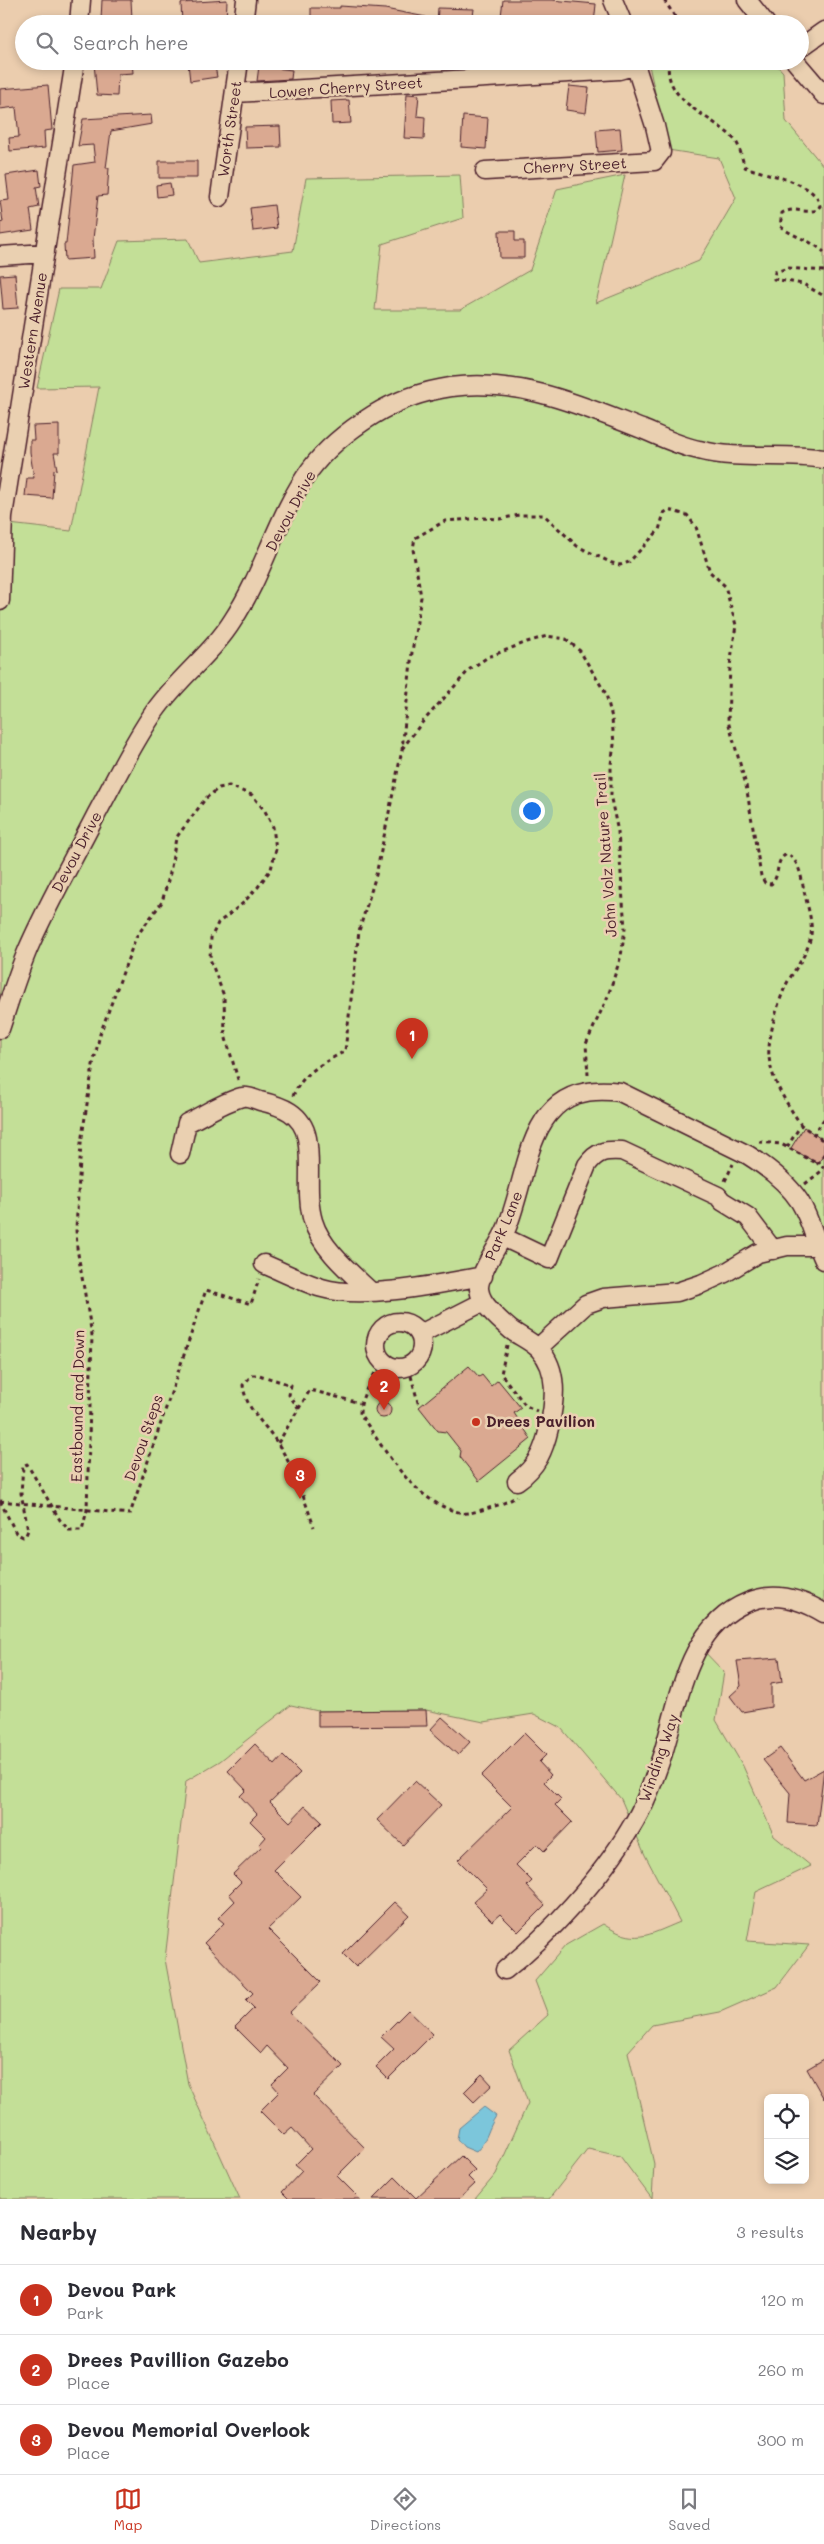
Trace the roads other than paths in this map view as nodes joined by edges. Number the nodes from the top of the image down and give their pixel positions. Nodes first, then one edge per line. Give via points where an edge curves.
1 (81, 0) edge
2 (246, 0) edge
3 (613, 0) edge
4 (747, 0) edge
5 (80, 15) edge
6 (244, 15) edge
7 (619, 15) edge
8 (759, 15) edge
9 (824, 31) edge
10 (809, 42) edge
11 (74, 70) edge
12 (238, 70) edge
13 (619, 70) edge
14 (637, 70) edge
15 (803, 70) edge
16 (235, 93) junction
17 (824, 95) edge
18 (485, 171) dead end
19 (220, 197) dead end
20 (45, 253) junction
21 (0, 256) edge
22 (824, 459) edge
23 (0, 601) edge
24 (0, 1029) edge
25 (180, 1154) dead end
26 (503, 1237) junction
27 (773, 1250) junction
28 (821, 1253) edge
29 (264, 1264) road end
30 (483, 1276) junction
31 (370, 1291) junction
32 (483, 1302) junction
33 (420, 1334) junction
34 (538, 1348) junction
35 (519, 1488) road end
36 (824, 1613) edge
37 (505, 1970) dead end

1 - 5 street
2 - 6 street
3 - 7 street
4 - 8 street
9 - 10 street
11 - 20 street, Western Avenue
12 - 16 street, Worth Street
13 - 16 street, Lower Cherry Street
14 - 18 street, Cherry Street via 661,152 654,161
15 - 17 street
16 - 19 street, Worth Street
20 - 21 street
20 - 23 street, Western Avenue via 3,516
22 - 24 street, Devou Drive via 806,456 733,457 699,450 565,399 515,387 450,387 413,396 384,408 354,427 333,444 310,471 232,622 175,686 136,740 27,951
25 - 31 street via 187,1123 244,1097 284,1106 299,1118 307,1136 308,1199 314,1222 335,1257
26 - 27 street via 549,1259 587,1165 595,1154 607,1150 622,1151 718,1196 748,1217
26 - 28 street, Park Lane via 542,1121 553,1106 576,1093 605,1090 639,1100 763,1165 800,1202
26 - 30 street, Park Lane
27 - 28 street, Park Lane via 787,1246
27 - 34 street, Park Lane via 744,1260 725,1274 677,1292 603,1298 586,1304
29 - 31 street via 322,1288
30 - 31 street
30 - 32 street, Park Lane via 479,1288
32 - 33 street
32 - 34 street via 510,1329
33 - 33 street via 419,1356 408,1366 393,1367 381,1358 376,1344 381,1330 387,1325 402,1322 416,1328
34 - 35 street via 549,1363 554,1404 545,1448
36 - 37 street, Winding Way via 807,1603 777,1597 754,1600 732,1608 715,1623 686,1673 651,1789 630,1830 576,1900

